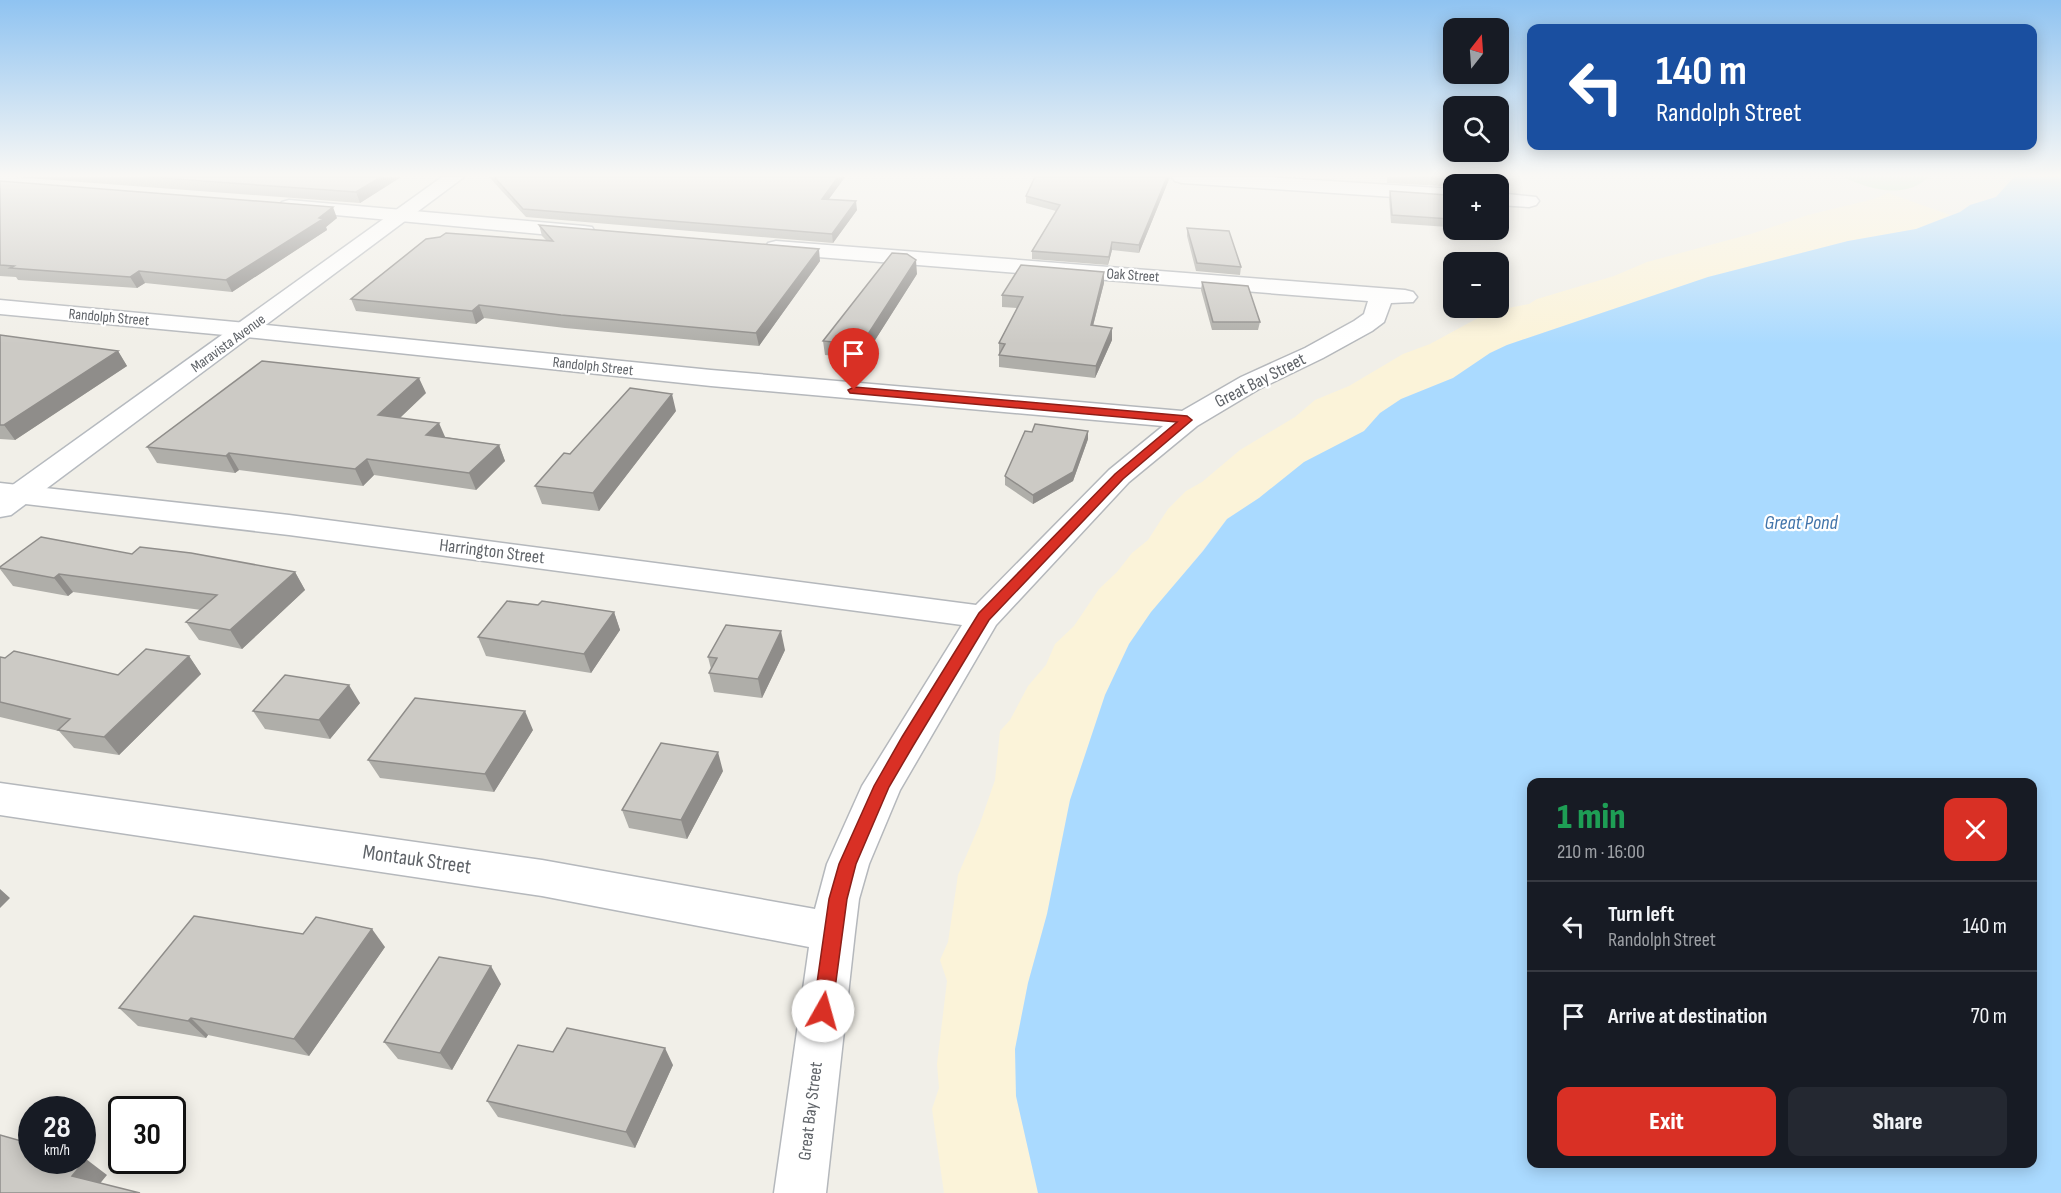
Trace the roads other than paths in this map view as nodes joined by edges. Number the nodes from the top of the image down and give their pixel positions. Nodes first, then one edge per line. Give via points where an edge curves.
1 (377, 233) edge
2 (588, 233) edge
3 (602, 234) edge
4 (757, 247) edge
5 (1393, 296) joint
6 (0, 307) edge
7 (246, 330) junction
8 (1187, 420) junction
9 (6, 498) edge
10 (984, 617) junction
11 (0, 799) edge
12 (833, 932) junction
13 (800, 1193) edge

1 - 7 street, Maravista Avenue
2 - 3 street
4 - 5 street, Oak Street
5 - 8 street, Great Bay Street via 1364,326 1250,383
6 - 7 street, Randolph Street
7 - 8 street, Randolph Street via 711,378
7 - 9 street, Maravista Avenue
8 - 10 street, Great Bay Street via 1119,476
9 - 10 street, Harrington Street via 289,525
10 - 12 street, Great Bay Street via 882,786 848,864
11 - 12 street, Montauk Street via 456,864
12 - 13 street, Great Bay Street

